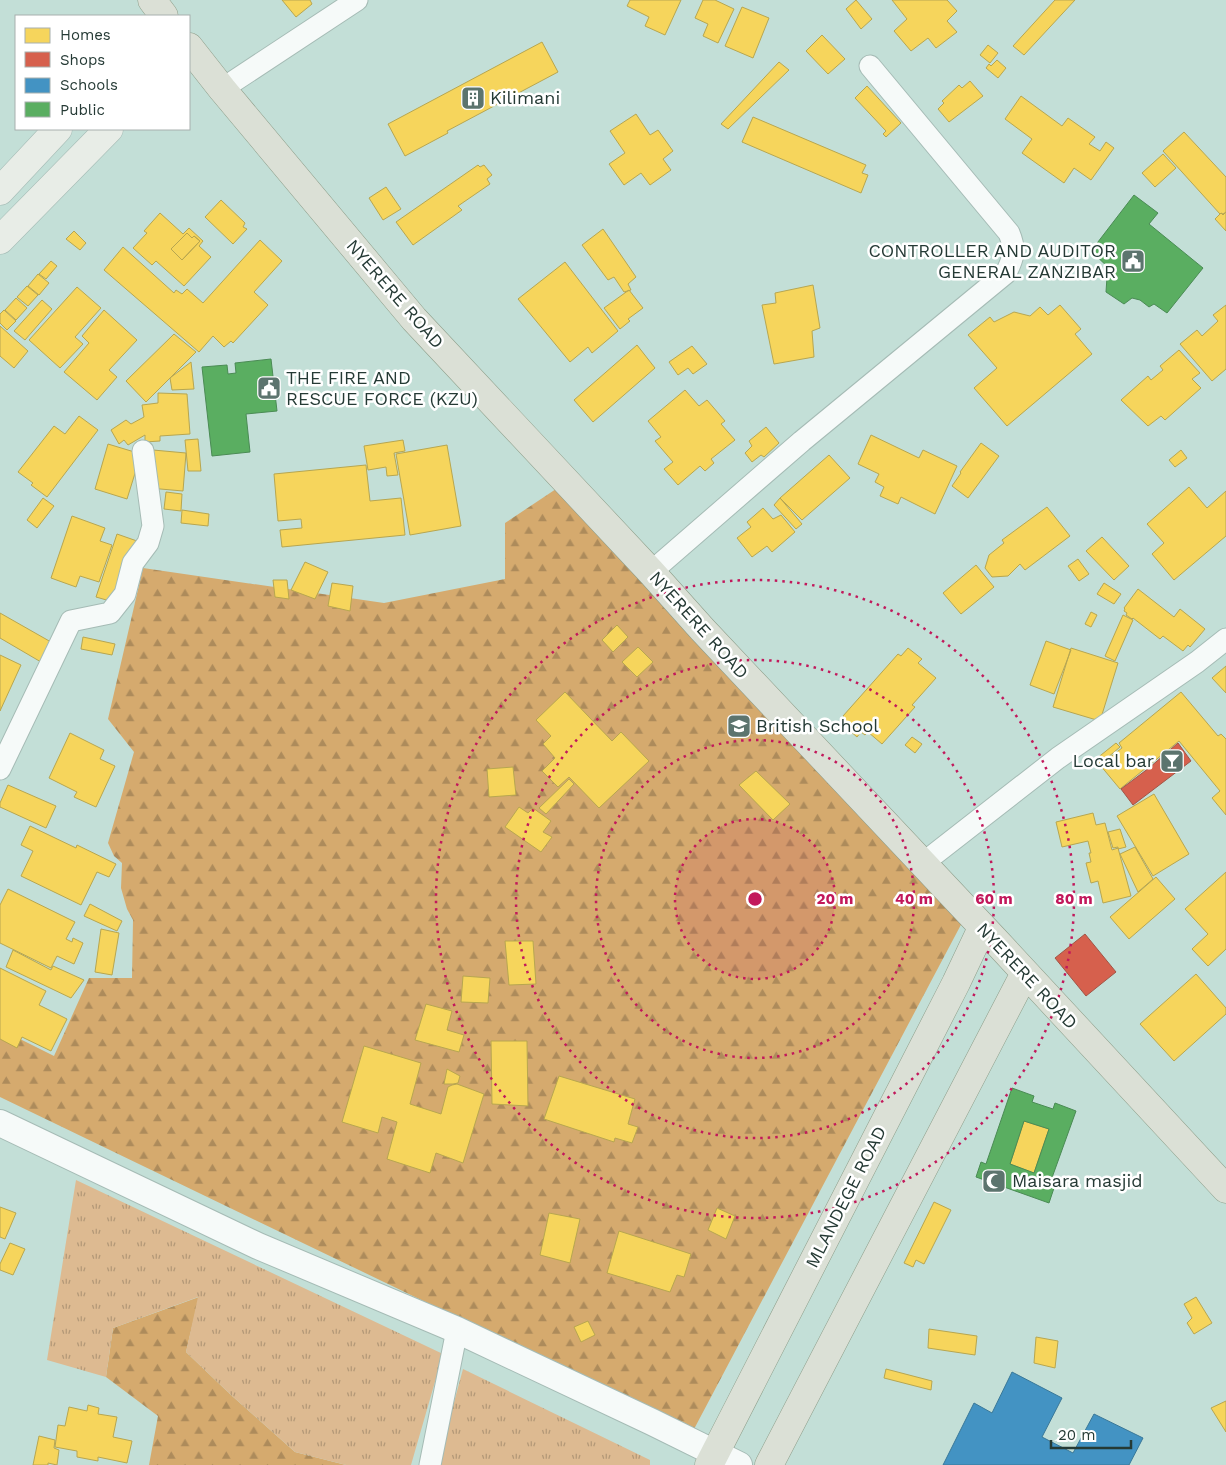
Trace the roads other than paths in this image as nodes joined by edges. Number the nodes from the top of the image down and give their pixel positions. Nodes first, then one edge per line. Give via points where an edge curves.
1 (357, 0) edge
2 (191, 55) edge
3 (870, 66) dead end
4 (222, 89) junction
5 (57, 130) edge
6 (108, 130) edge
7 (0, 191) edge
8 (0, 240) edge
9 (144, 451) dead end
10 (651, 572) junction
11 (1226, 639) edge
12 (0, 769) edge
13 (922, 864) junction
14 (982, 928) junction
15 (1025, 973) junction
16 (0, 1123) edge
17 (1226, 1189) edge
18 (457, 1330) junction
19 (712, 1459) edge
20 (430, 1465) edge
21 (739, 1465) edge
22 (769, 1465) edge

1 - 4 street
2 - 4 main road, NYERERE ROAD
3 - 10 street via 1009,233 1014,244 1013,260 1006,273 802,441
4 - 10 main road, NYERERE ROAD via 414,319
5 - 7 main road
6 - 8 main road
9 - 12 street via 152,526 148,543 133,563 125,594 110,613 71,621
10 - 13 main road, NYERERE ROAD
11 - 13 street via 1058,758
13 - 14 main road, NYERERE ROAD
14 - 15 main road, NYERERE ROAD
14 - 19 main road, MLANDEGE ROAD
15 - 17 main road, NYERERE ROAD
15 - 22 main road
16 - 18 street via 258,1246
18 - 19 street via 652,1422
18 - 20 street
19 - 21 street

